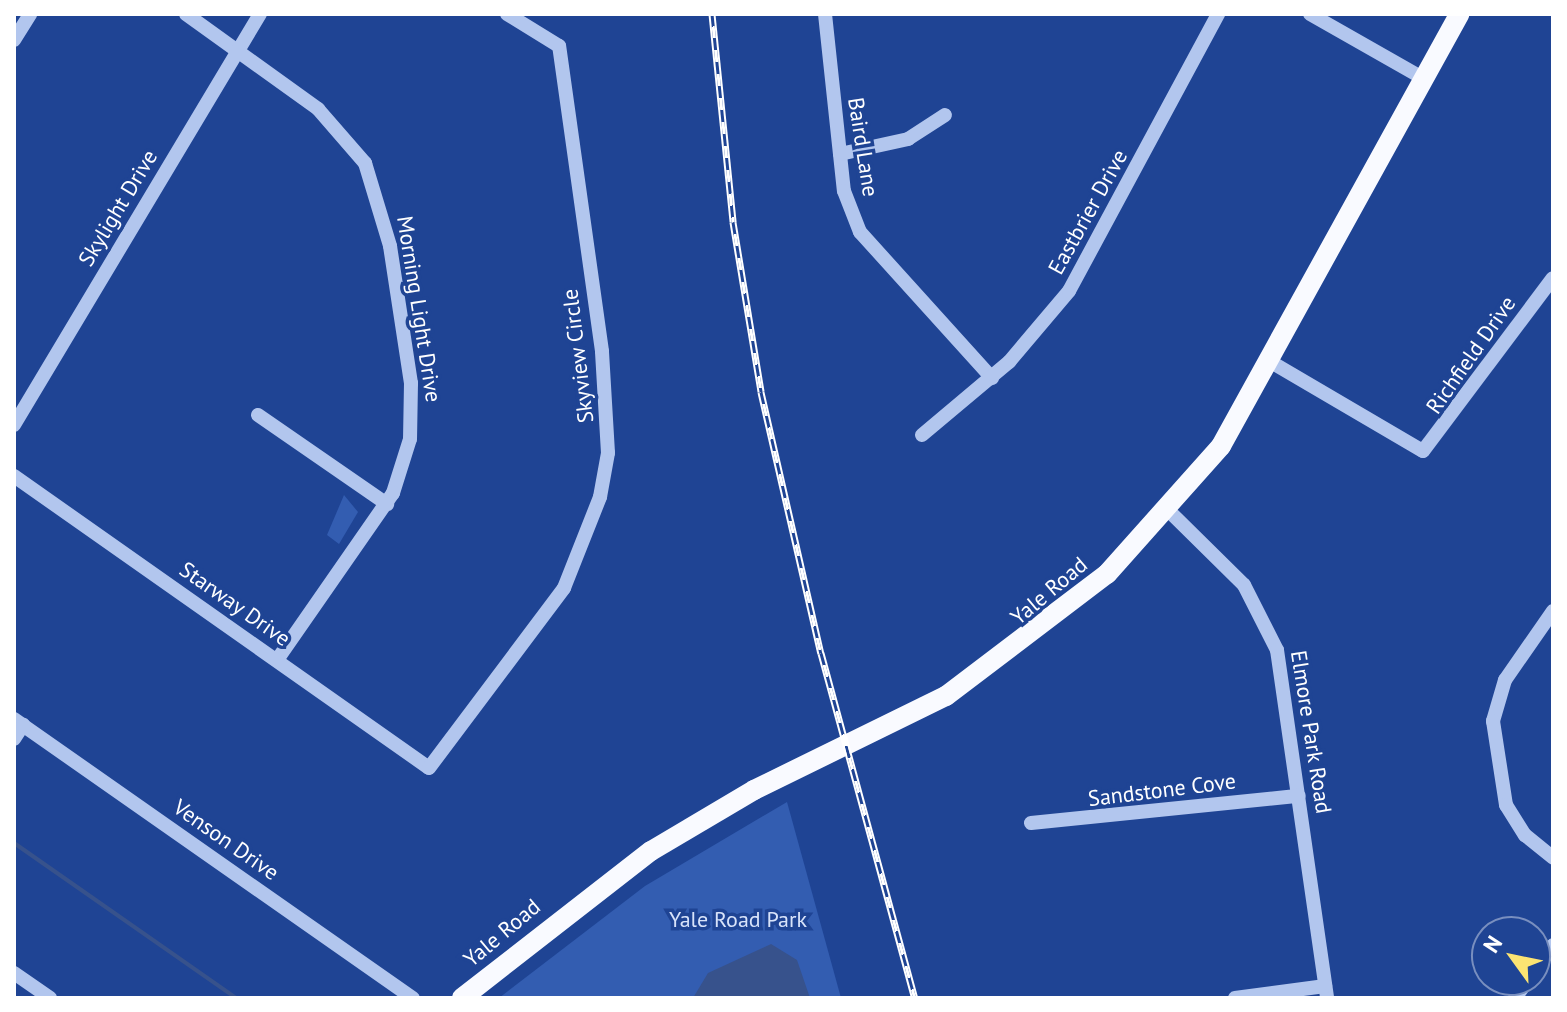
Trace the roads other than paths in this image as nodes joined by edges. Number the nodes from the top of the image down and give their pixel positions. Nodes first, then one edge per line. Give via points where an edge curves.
1 (30, 14) edge
2 (186, 14) edge
3 (260, 14) edge
4 (507, 14) edge
5 (825, 14) edge
6 (1218, 14) edge
7 (1310, 14) edge
8 (1459, 14) edge
9 (14, 40) edge
10 (238, 50) junction
11 (1421, 77) junction
12 (945, 115) dead end
13 (840, 154) junction
14 (1553, 278) edge
15 (1271, 362) junction
16 (992, 378) junction
17 (258, 415) dead end
18 (14, 425) edge
19 (922, 435) dead end
20 (14, 476) edge
21 (387, 504) junction
22 (1169, 511) junction
23 (1553, 611) edge
24 (277, 660) junction
25 (19, 722) edge
26 (14, 739) edge
27 (429, 768) joint
28 (1299, 796) junction
29 (1031, 823) dead end
30 (1553, 858) edge
31 (14, 973) edge
32 (1326, 992) edge
33 (50, 998) edge
34 (413, 998) edge
35 (462, 998) edge
36 (1235, 998) edge

1 - 9 street
2 - 10 street, Morning Light Drive
3 - 10 street, Skylight Drive
4 - 27 street, Skyview Circle via 559,46 602,351 608,453 588,536 564,588
5 - 13 street, Baird Lane
6 - 16 street, Eastbrier Drive via 1098,247 1054,311
7 - 11 street
8 - 11 main road, Yale Road
10 - 18 street, Skylight Drive
10 - 21 street, Morning Light Drive via 335,124 365,163 380,204 413,410 404,464
11 - 15 main road, Yale Road
12 - 13 street via 908,139
13 - 16 street, Baird Lane via 860,232
14 - 15 street, Richfield Drive via 1435,443 1419,452
15 - 22 main road, Yale Road via 1221,446
16 - 19 street, Eastbrier Drive
17 - 21 street
20 - 24 street, Starway Drive
21 - 24 street, Morning Light Drive
22 - 28 street, Elmore Park Road via 1244,585 1264,618 1282,668
22 - 35 main road, Yale Road via 1086,593 982,674 651,851
23 - 30 street via 1505,680 1493,721 1506,805 1525,835
24 - 27 street, Starway Drive
25 - 26 street
25 - 34 street, Venson Drive
28 - 29 street, Sandstone Cove
28 - 32 street, Elmore Park Road
31 - 33 street
32 - 36 street

